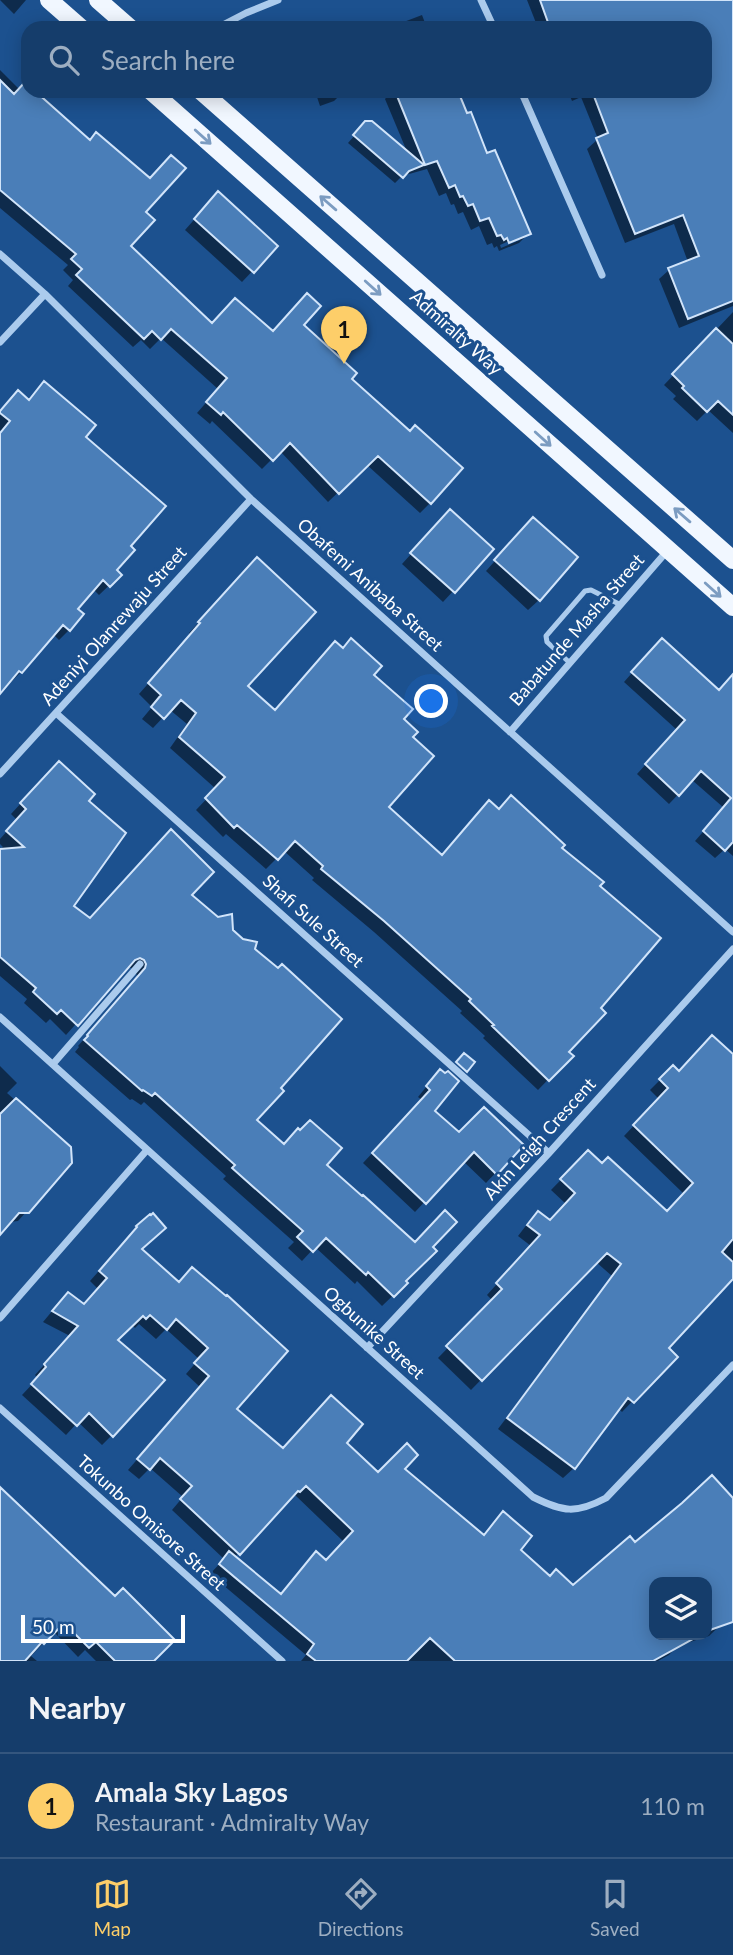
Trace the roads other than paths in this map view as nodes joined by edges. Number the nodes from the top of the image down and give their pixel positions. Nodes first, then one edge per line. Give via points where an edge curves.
1 (49, 0) edge
2 (98, 0) edge
3 (278, 0) edge
4 (481, 0) edge
5 (73, 21) edge
6 (122, 21) edge
7 (230, 21) edge
8 (491, 21) edge
9 (160, 98) edge
10 (209, 98) edge
11 (524, 98) edge
12 (0, 254) edge
13 (602, 275) dead end
14 (44, 294) junction
15 (0, 342) edge
16 (251, 499) junction
17 (668, 550) junction
18 (733, 560) edge
19 (621, 605) junction
20 (733, 607) edge
21 (570, 663) junction
22 (56, 713) junction
23 (510, 732) junction
24 (0, 774) edge
25 (733, 932) edge
26 (733, 949) edge
27 (140, 964) dead end
28 (0, 1017) edge
29 (53, 1064) junction
30 (147, 1150) junction
31 (549, 1153) junction
32 (0, 1318) edge
33 (367, 1348) junction
34 (733, 1365) edge
35 (0, 1408) edge
36 (282, 1661) edge

1 - 5 main road
2 - 6 main road
3 - 7 street
4 - 8 street
9 -> 17 main road, Admiralty Way
18 -> 10 main road, Admiralty Way
11 - 13 street
12 - 14 street, Obafemi Anibaba Street
14 - 15 street
14 - 16 street, Obafemi Anibaba Street
16 - 22 street, Adeniyi Olanrewaju Street
16 - 23 street, Obafemi Anibaba Street
17 - 19 street, Babatunde Masha Street
17 -> 20 main road, Admiralty Way
19 - 21 street, Babatunde Masha Street
19 - 21 lane via 585,591 546,636
21 - 23 street, Babatunde Masha Street
22 - 24 street, Adeniyi Olanrewaju Street
22 - 31 street, Shafi Sule Street
23 - 25 street, Obafemi Anibaba Street
26 - 31 street, Akin Leigh Crescent
27 - 29 street
28 - 29 street, Ogbunike Street
29 - 30 street, Ogbunike Street
30 - 32 street
30 - 33 street, Ogbunike Street
31 - 33 street, Akin Leigh Crescent
33 - 34 street, Ogbunike Street via 533,1497 572,1510 606,1498
35 - 36 street, Tokunbo Omisore Street

